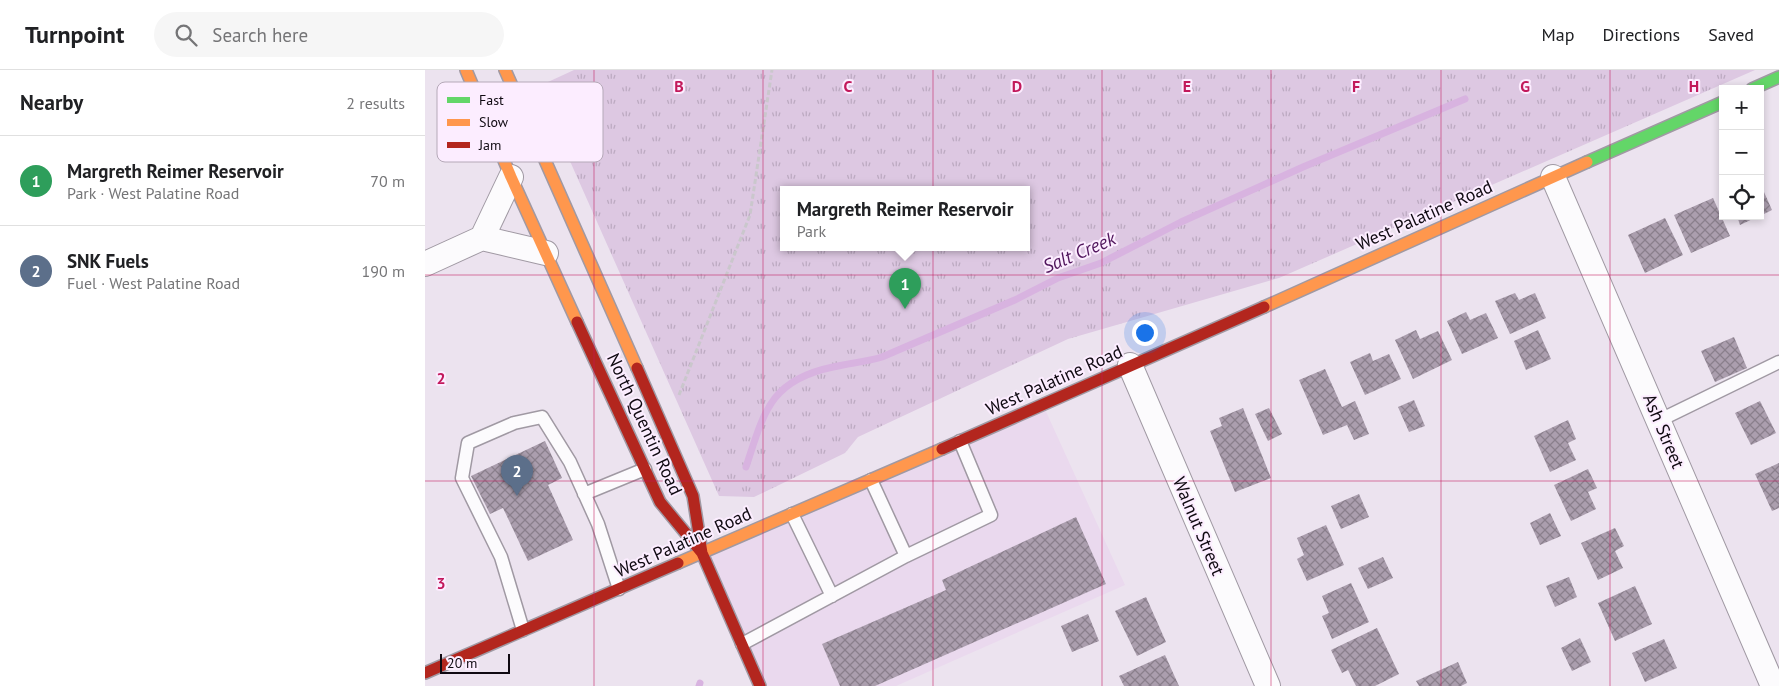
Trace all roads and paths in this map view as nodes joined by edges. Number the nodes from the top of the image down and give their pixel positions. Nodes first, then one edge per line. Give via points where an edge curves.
1 (466, 70) edge
2 (505, 70) edge
3 (772, 70) edge
4 (1779, 76) edge
5 (471, 82) edge
6 (510, 82) edge
7 (1760, 85) edge
8 (1719, 104) edge
9 (505, 162) edge
10 (546, 162) edge
11 (511, 176) junction
12 (1553, 177) junction
13 (482, 238) junction
14 (546, 253) junction
15 (425, 264) edge
16 (1779, 362) edge
17 (1130, 366) junction
18 (679, 395) dead end
19 (1659, 420) junction
20 (960, 441) junction
21 (645, 469) junction
22 (871, 480) junction
23 (584, 494) junction
24 (792, 514) junction
25 (702, 553) junction
26 (906, 556) junction
27 (619, 589) junction
28 (832, 596) junction
29 (523, 630) junction
30 (742, 644) junction
31 (433, 673) edge
32 (760, 686) edge
33 (1269, 686) edge
34 (1773, 686) edge

1 - 5 main road, North Quentin Road
2 - 6 main road, North Quentin Road
3 - 18 path via 750,215
4 - 7 main road
8 - 12 main road, West Palatine Road
9 - 11 main road, North Quentin Road
10 - 25 main road, North Quentin Road via 693,496
11 - 13 street
11 - 14 main road, North Quentin Road
12 - 17 main road, West Palatine Road
12 - 19 street, Ash Street
13 - 14 street
13 - 15 street
14 - 21 main road, North Quentin Road
16 - 19 lane
17 - 20 main road, West Palatine Road
17 - 33 street, Walnut Street
19 - 34 street, Ash Street
20 - 22 main road, West Palatine Road
20 - 26 lane via 991,515
21 - 23 lane
21 - 25 main road, North Quentin Road via 660,502
22 - 24 main road, West Palatine Road
22 - 26 lane
23 - 27 lane via 598,524
23 - 29 lane via 542,417 514,423 468,443 462,478 501,558
24 - 25 main road, West Palatine Road
24 - 28 lane
25 - 27 main road, West Palatine Road
25 - 30 main road
26 - 28 lane
27 - 29 main road, West Palatine Road
28 - 30 lane
29 - 31 main road, West Palatine Road
30 - 32 main road

